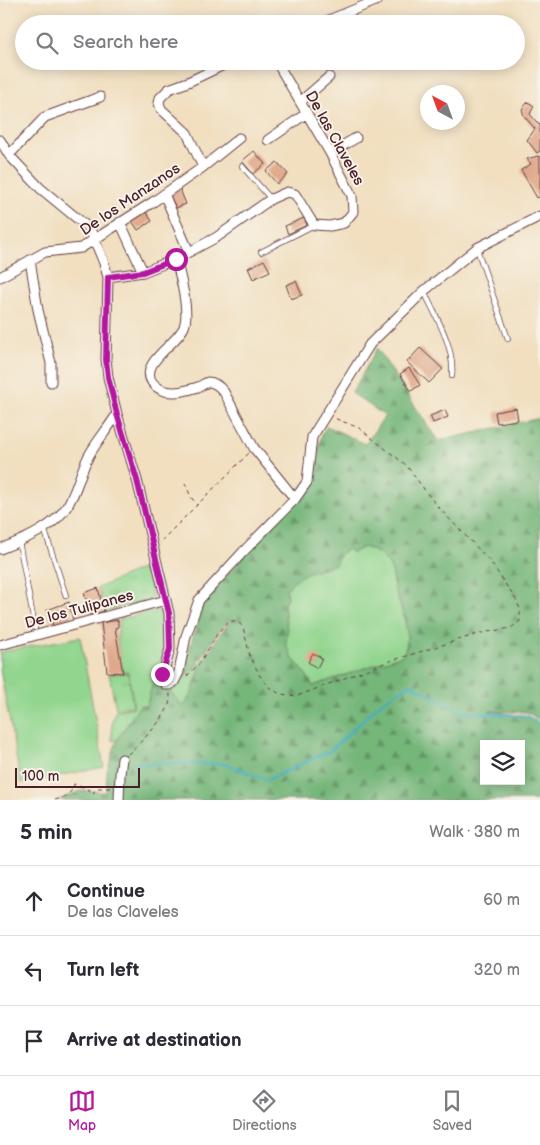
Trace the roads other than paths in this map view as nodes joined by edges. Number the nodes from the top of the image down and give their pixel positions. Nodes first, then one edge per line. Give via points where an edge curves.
1 (378, 0) edge
2 (341, 15) edge
3 (213, 70) edge
4 (281, 70) edge
5 (329, 78) dead end
6 (100, 97) dead end
7 (300, 102) junction
8 (307, 114) junction
9 (240, 138) dead end
10 (356, 138) dead end
11 (0, 140) edge
12 (268, 140) dead end
13 (330, 153) junction
14 (9, 155) junction
15 (242, 166) dead end
16 (203, 167) junction
17 (164, 194) junction
18 (271, 199) junction
19 (540, 216) edge
20 (120, 222) junction
21 (314, 225) junction
22 (94, 240) junction
23 (477, 248) junction
24 (189, 252) junction
25 (261, 252) dead end
26 (176, 259) junction
27 (30, 260) junction
28 (143, 272) junction
29 (0, 277) edge
30 (108, 277) junction
31 (424, 291) junction
32 (508, 339) dead end
33 (452, 376) dead end
34 (51, 382) dead end
35 (117, 414) junction
36 (295, 499) junction
37 (44, 528) junction
38 (19, 542) junction
39 (0, 549) edge
40 (66, 596) dead end
41 (166, 600) junction
42 (35, 628) dead end
43 (0, 645) edge
44 (122, 759) road end
45 (120, 800) edge

1 - 2 street
3 - 16 street via 169,90 159,103 161,109 187,133
4 - 7 street, De las Claveles
5 - 7 street
6 - 14 street via 45,117
7 - 8 street, De las Claveles
8 - 12 street
8 - 13 street, De las Claveles
9 - 16 street, De los Manzanos
10 - 13 street
11 - 14 street
13 - 21 street, De las Claveles via 352,196 353,212 344,223
14 - 22 street via 40,188 90,229
15 - 18 lane
16 - 17 street, De los Manzanos
17 - 20 street, De los Manzanos
17 - 24 street
18 - 21 street via 287,192 296,194
18 - 24 street
19 - 23 street
20 - 22 street, De los Manzanos
20 - 28 street
21 - 25 lane
22 - 27 street, De los Manzanos via 81,248 45,252
22 - 30 street
23 - 31 street
23 - 32 lane
24 - 26 street
26 - 28 street
26 - 36 street via 186,304 185,326 151,366 150,379 164,390 177,393 209,382 219,386 254,448
27 - 29 street, De los Manzanos
27 - 34 street via 51,363
28 - 30 street
30 - 35 street via 106,359
31 - 33 lane via 452,358
31 - 36 street via 370,344 312,437 307,482
35 - 37 street via 90,453 71,501
35 - 41 street via 137,480
36 - 41 street via 199,600 186,636 179,672 168,688 162,678 170,649
37 - 38 street
37 - 40 lane
38 - 39 street
38 - 42 lane
41 - 43 street, De los Tulipanes
44 - 45 street

